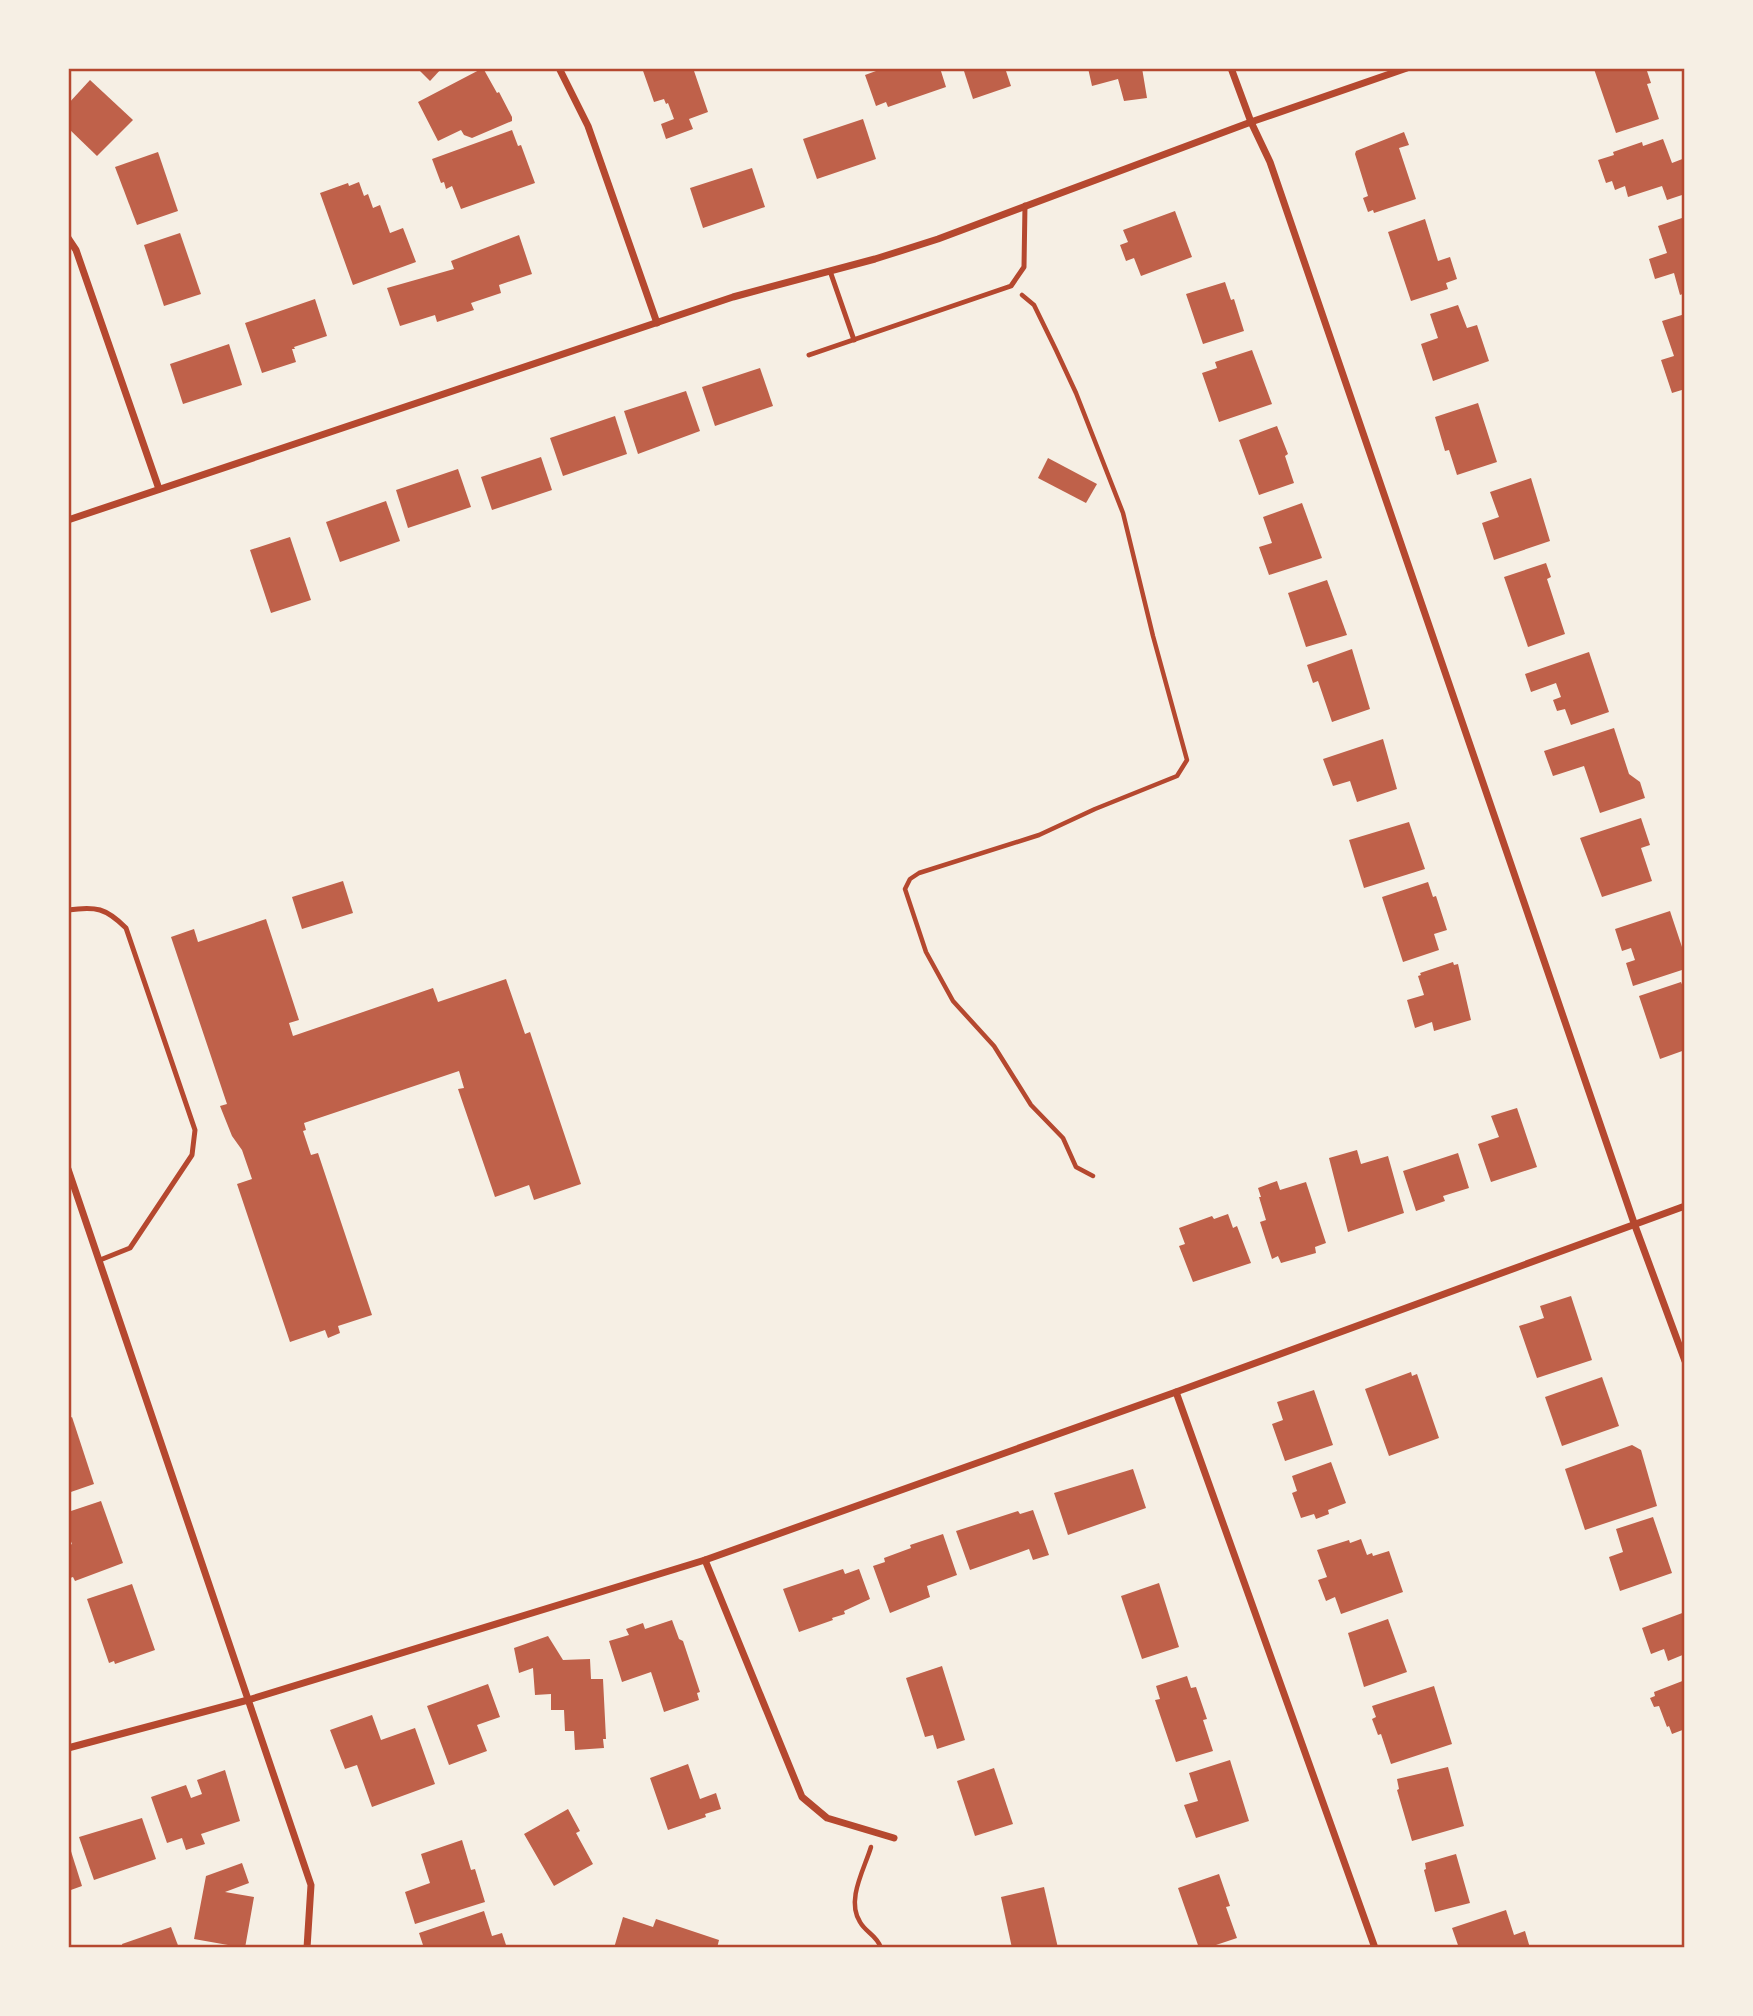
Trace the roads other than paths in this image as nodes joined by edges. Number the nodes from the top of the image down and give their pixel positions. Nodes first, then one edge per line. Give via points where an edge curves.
1 (559, 68) edge
2 (1231, 68) edge
3 (1407, 68) edge
4 (1251, 122) junction
5 (1025, 205) junction
6 (68, 239) edge
7 (830, 271) junction
8 (657, 323) junction
9 (854, 340) junction
10 (810, 355) dead end
11 (159, 489) junction
12 (68, 520) edge
13 (68, 909) edge
14 (68, 1169) edge
15 (1685, 1206) edge
16 (1634, 1223) junction
17 (100, 1260) junction
18 (1685, 1361) edge
19 (1176, 1392) junction
20 (705, 1560) junction
21 (248, 1700) junction
22 (68, 1748) edge
23 (894, 1838) dead end
24 (307, 1948) edge
25 (1375, 1948) edge

1 - 8 street via 588,126
2 - 4 street
3 - 4 street
4 - 5 street
4 - 16 street via 1270,162
5 - 7 street via 938,239
5 - 9 lane via 1024,267 1012,286
6 - 11 street via 76,250
7 - 8 street
7 - 9 lane
8 - 11 street
9 - 10 lane
11 - 12 street
13 - 17 lane via 96,907 126,928 195,1130 192,1155 130,1248
14 - 17 street
15 - 16 street
16 - 18 street
16 - 19 street
17 - 21 street
19 - 20 street
19 - 25 street
20 - 21 street
20 - 23 street via 802,1797 827,1818
21 - 22 street
21 - 24 street via 312,1885

